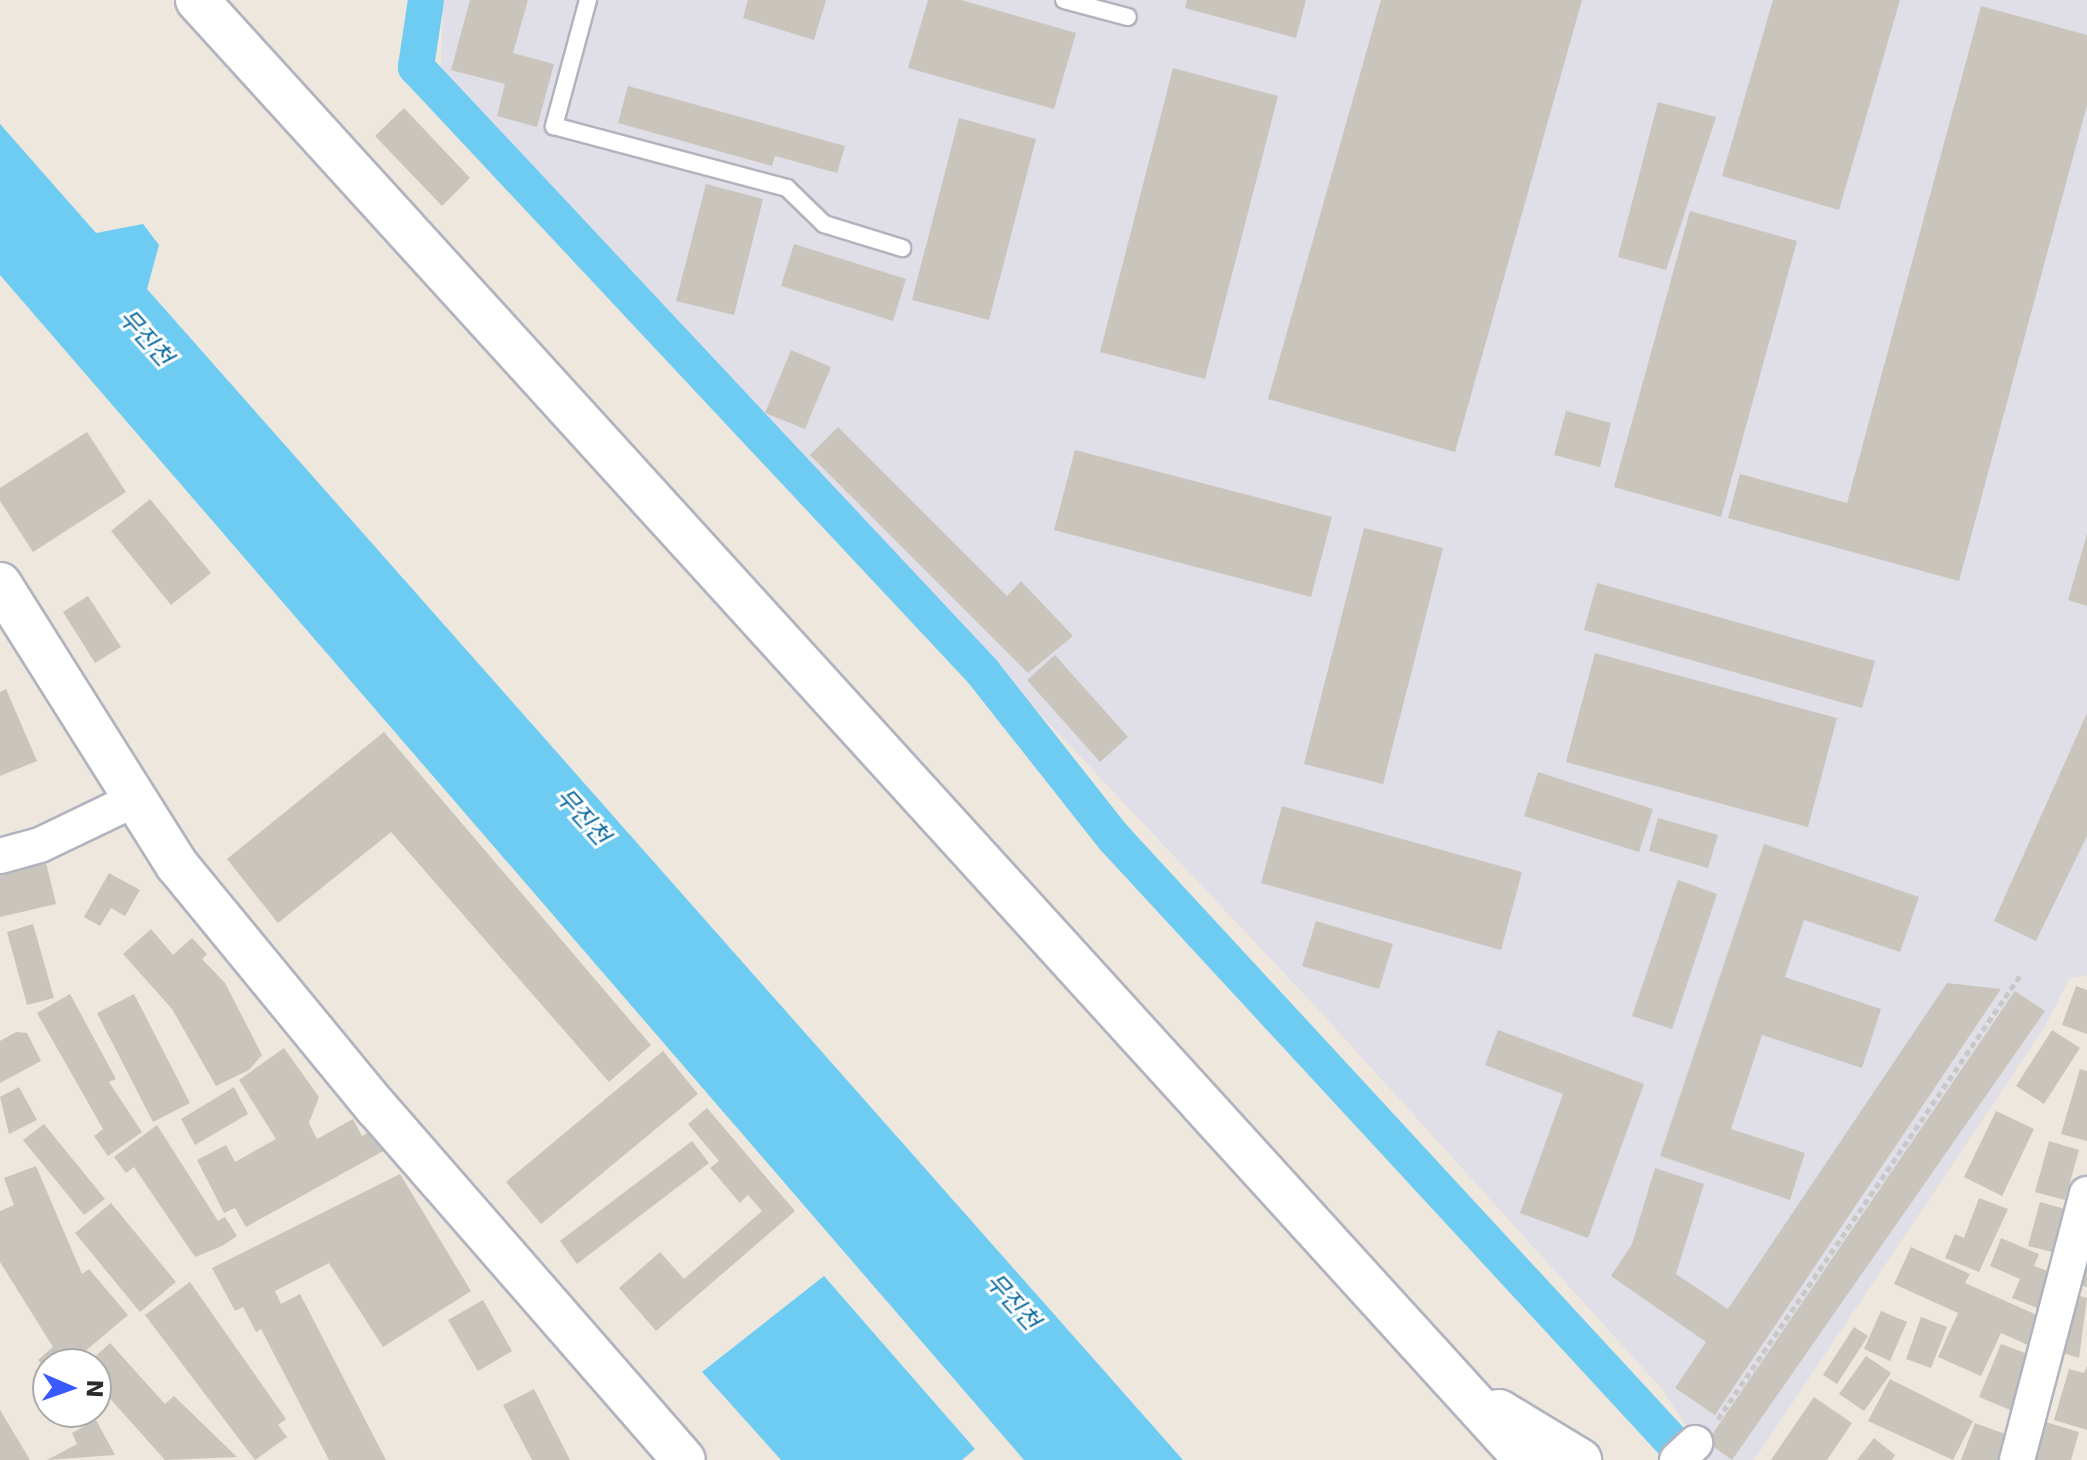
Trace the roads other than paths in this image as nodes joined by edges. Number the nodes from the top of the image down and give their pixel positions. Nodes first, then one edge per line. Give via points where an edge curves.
1 (197, 0) edge
2 (588, 0) edge
3 (1064, 0) edge
4 (1128, 17) dead end
5 (902, 248) dead end
6 (0, 584) edge
7 (132, 801) junction
8 (0, 856) edge
9 (2087, 1194) edge
10 (1460, 1388) junction
11 (684, 1460) edge
12 (1526, 1460) edge
13 (1580, 1460) edge
14 (2017, 1460) edge

1 - 10 street
2 - 5 lane via 554,126 787,188 824,224
3 - 4 lane
6 - 7 street
7 - 8 street via 40,845
7 - 11 street via 376,1107
9 - 14 street
10 - 12 street
10 - 13 street

